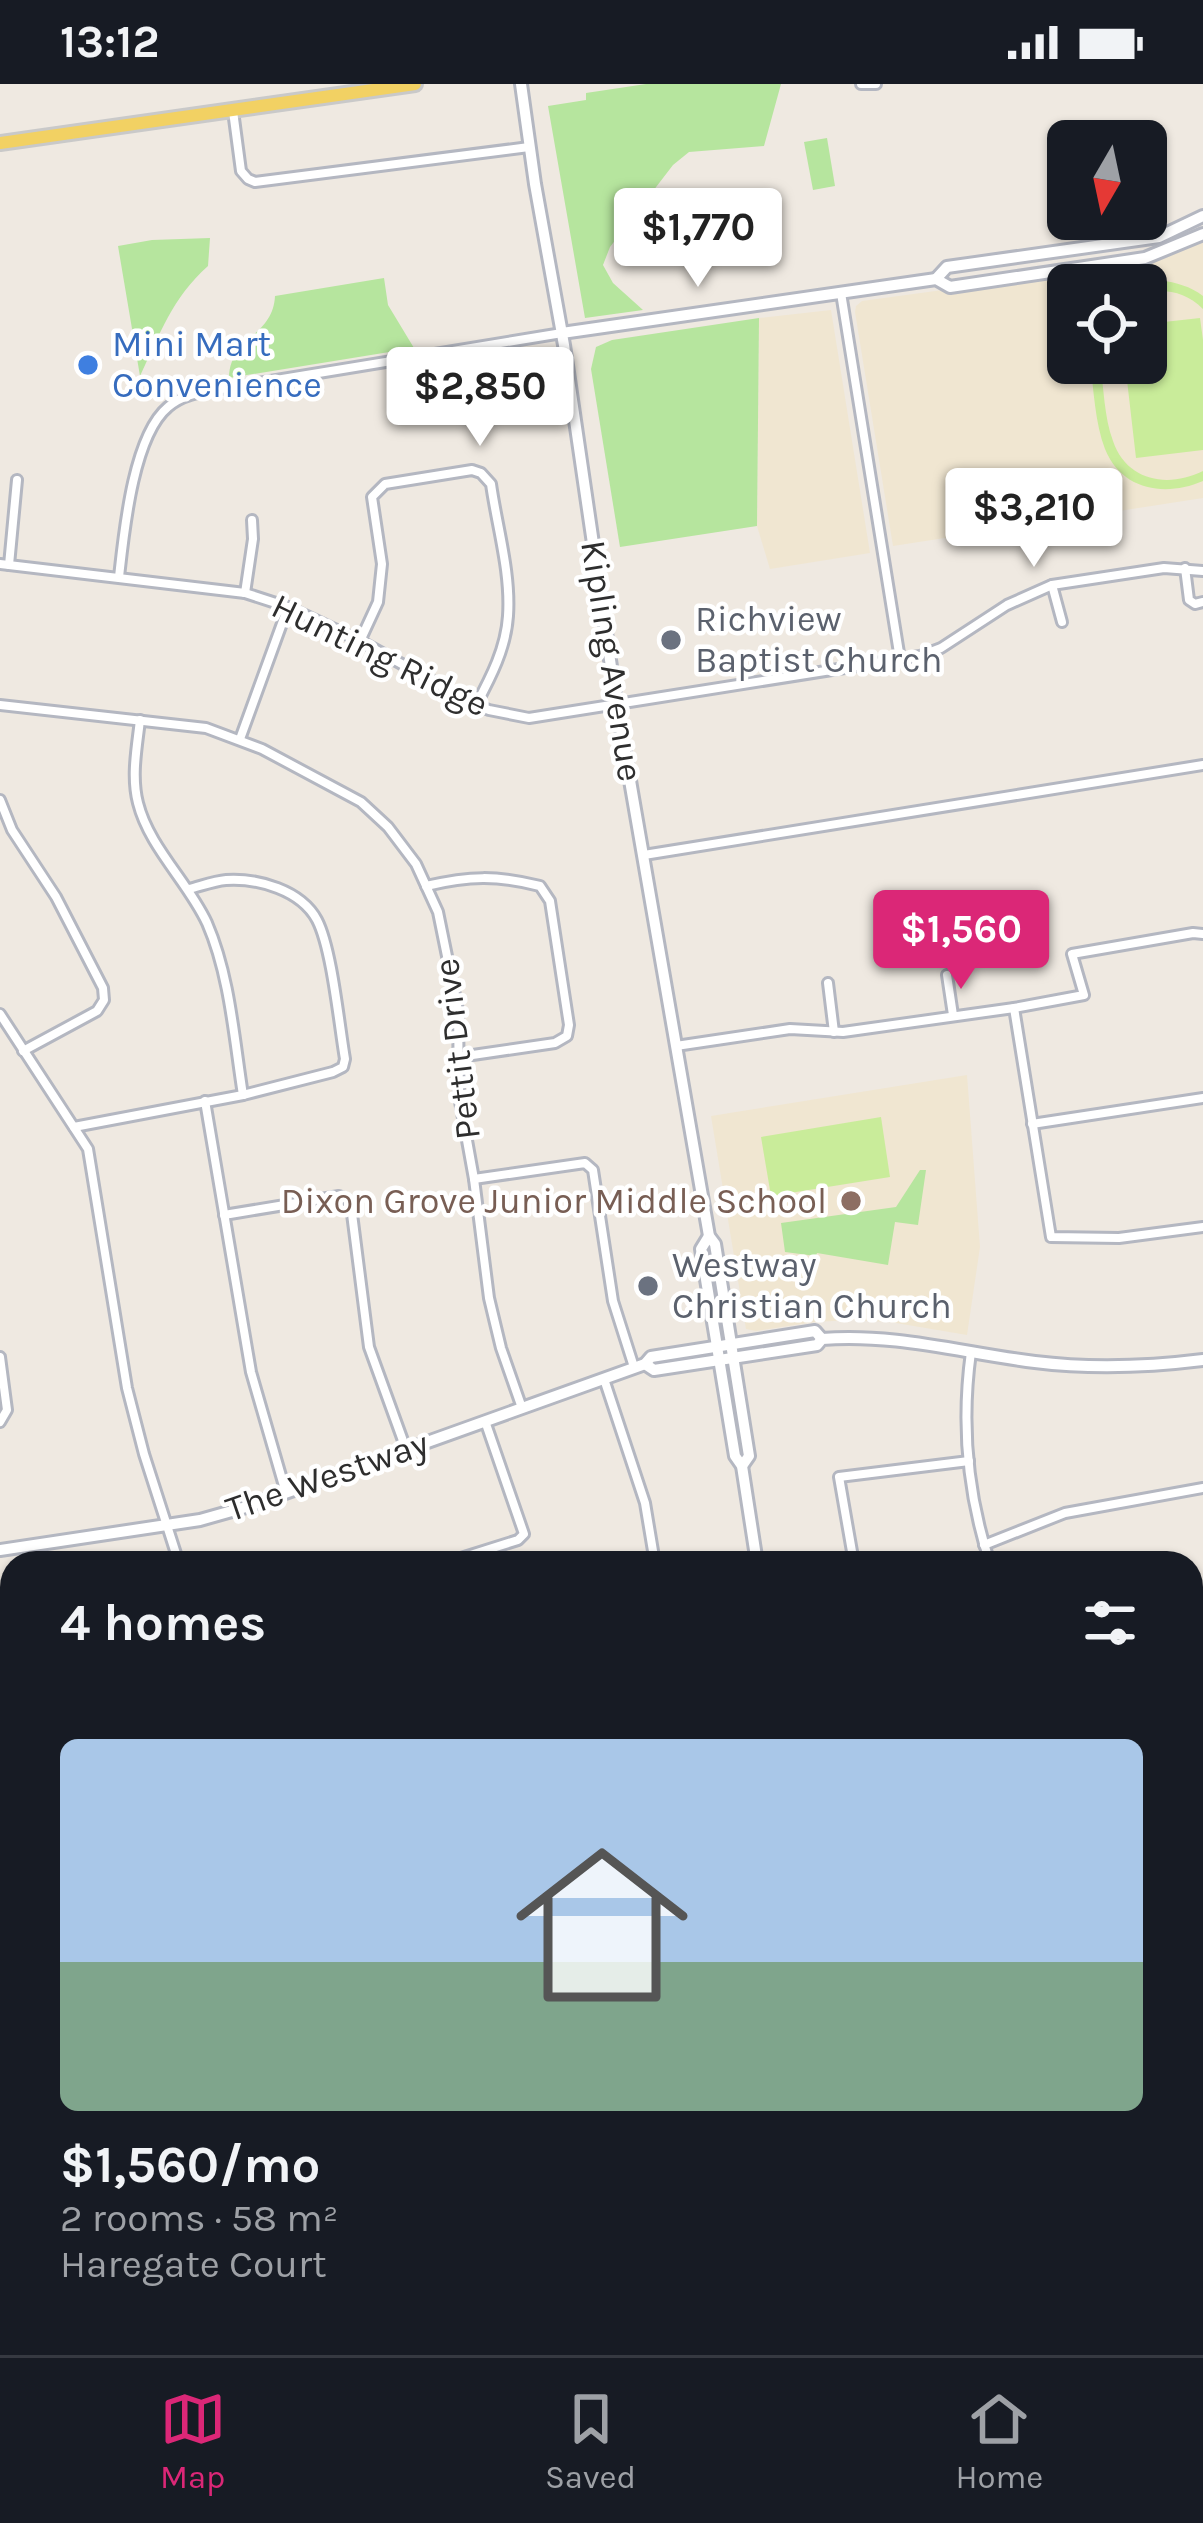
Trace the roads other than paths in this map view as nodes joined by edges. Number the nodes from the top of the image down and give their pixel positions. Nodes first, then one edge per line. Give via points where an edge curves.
1 (415, 84) edge
2 (520, 84) edge
3 (861, 84) edge
4 (876, 84) edge
5 (233, 111) junction
6 (0, 143) edge
7 (529, 147) junction
8 (1203, 216) edge
9 (1167, 233) edge
10 (1203, 234) edge
11 (1137, 240) edge
12 (1160, 240) edge
13 (1164, 251) junction
14 (936, 279) junction
15 (841, 292) junction
16 (562, 333) junction
17 (17, 480) dead end
18 (252, 520) dead end
19 (4, 565) edge
20 (1185, 568) junction
21 (1203, 571) edge
22 (118, 577) junction
23 (1052, 586) junction
24 (245, 593) junction
25 (1203, 602) edge
26 (288, 607) junction
27 (1062, 622) dead end
28 (360, 641) junction
29 (900, 659) junction
30 (476, 704) junction
31 (616, 705) junction
32 (0, 707) edge
33 (140, 720) junction
34 (240, 739) junction
35 (1203, 765) edge
36 (0, 800) edge
37 (644, 855) junction
38 (426, 886) junction
39 (189, 890) junction
40 (1203, 934) edge
41 (947, 975) dead end
42 (828, 983) dead end
43 (1014, 1008) junction
44 (0, 1014) edge
45 (953, 1015) junction
46 (834, 1033) junction
47 (676, 1046) junction
48 (23, 1051) junction
49 (459, 1057) junction
50 (243, 1095) junction
51 (1203, 1098) edge
52 (205, 1101) junction
53 (1032, 1124) junction
54 (74, 1127) junction
55 (474, 1179) junction
56 (224, 1215) junction
57 (1203, 1227) edge
58 (709, 1237) junction
59 (822, 1339) junction
60 (731, 1343) junction
61 (716, 1346) junction
62 (971, 1352) junction
63 (0, 1358) edge
64 (734, 1358) junction
65 (1203, 1360) edge
66 (719, 1361) junction
67 (640, 1366) junction
68 (604, 1379) junction
69 (522, 1408) junction
70 (485, 1421) junction
71 (0, 1422) edge
72 (406, 1449) junction
73 (969, 1461) junction
74 (742, 1466) junction
75 (1203, 1488) edge
76 (286, 1493) junction
77 (168, 1525) junction
78 (984, 1545) junction
79 (0, 1550) edge
80 (176, 1551) edge
81 (483, 1551) edge
82 (654, 1551) edge
83 (755, 1551) edge
84 (852, 1551) edge
85 (986, 1551) edge

1 - 5 main road
2 - 7 main road, Kipling Avenue
3 - 4 street
5 - 6 main road
5 - 7 street via 241,171 252,182
7 - 16 main road, Kipling Avenue
8 - 9 main road
10 - 13 main road
11 - 14 main road via 947,266
12 - 13 main road
13 - 14 main road via 950,287
14 - 15 main road
15 - 16 main road
15 - 29 street
16 - 22 street via 179,400 148,437 126,511
16 - 31 main road, Kipling Avenue
17 - 19 street
18 - 24 street
19 - 22 street, Hunting Ridge
20 - 21 street, Hunting Ridge
20 - 23 street, Hunting Ridge
20 - 25 street via 1189,600
22 - 24 street, Hunting Ridge
23 - 27 street
23 - 29 street, Hunting Ridge via 940,648
24 - 26 street, Hunting Ridge
26 - 28 street, Hunting Ridge
26 - 34 street
28 - 30 street, Hunting Ridge
28 - 30 street via 382,564 372,497 385,484 482,473 491,484 508,614
29 - 31 street, Hunting Ridge
30 - 31 street, Hunting Ridge via 529,718
31 - 37 main road, Kipling Avenue
32 - 33 street, Pettit Drive
33 - 34 street, Pettit Drive
33 - 39 street via 138,804
34 - 38 street, Pettit Drive via 361,802 388,826
35 - 37 street
36 - 48 street via 104,988 97,1011
37 - 47 main road, Kipling Avenue
38 - 49 street, Pettit Drive via 458,1010
38 - 49 street via 491,876 540,886 550,901 567,1036
39 - 50 street via 221,965
39 - 50 street via 255,881 298,896 326,950 343,1066
40 - 43 street via 1072,954 1084,995
41 - 45 street
42 - 46 street
43 - 45 street
43 - 53 street
44 - 48 street
45 - 46 street
46 - 47 street via 790,1029
47 - 58 main road, Kipling Avenue
48 - 54 street
49 - 55 street, Pettit Drive
50 - 52 street
51 - 53 street
52 - 54 street
52 - 56 street
53 - 57 street via 1051,1237
54 - 77 street via 92,1163 127,1388
55 - 67 street via 585,1162 592,1169 613,1300
55 - 69 street, Pettit Drive via 489,1298
56 - 72 street via 346,1199 369,1348
56 - 76 street via 251,1372
58 - 60 main road, Kipling Avenue
58 - 61 main road, Kipling Avenue via 700,1249
59 - 60 main road, The Westway via 815,1331
59 - 62 main road, The Westway via 879,1337
59 - 64 main road, The Westway
60 - 61 main road, The Westway
60 - 64 main road, Kipling Avenue
61 - 66 main road, Kipling Avenue
61 - 67 main road, The Westway
62 - 65 main road, The Westway via 1097,1366
62 - 73 street
63 - 71 street via 7,1410
64 - 66 main road, The Westway
64 - 74 main road, Kipling Avenue via 749,1456
66 - 67 main road, The Westway
66 - 74 main road, Kipling Avenue
67 - 68 main road, The Westway
68 - 69 main road, The Westway
68 - 82 street
69 - 70 main road, The Westway
70 - 72 main road, The Westway
70 - 81 street via 524,1534
72 - 76 main road, The Westway
73 - 78 street
73 - 84 street via 839,1477
74 - 83 main road, Kipling Avenue
75 - 78 street via 1065,1513
76 - 77 main road, The Westway
77 - 79 main road, The Westway
77 - 80 street
78 - 85 street

